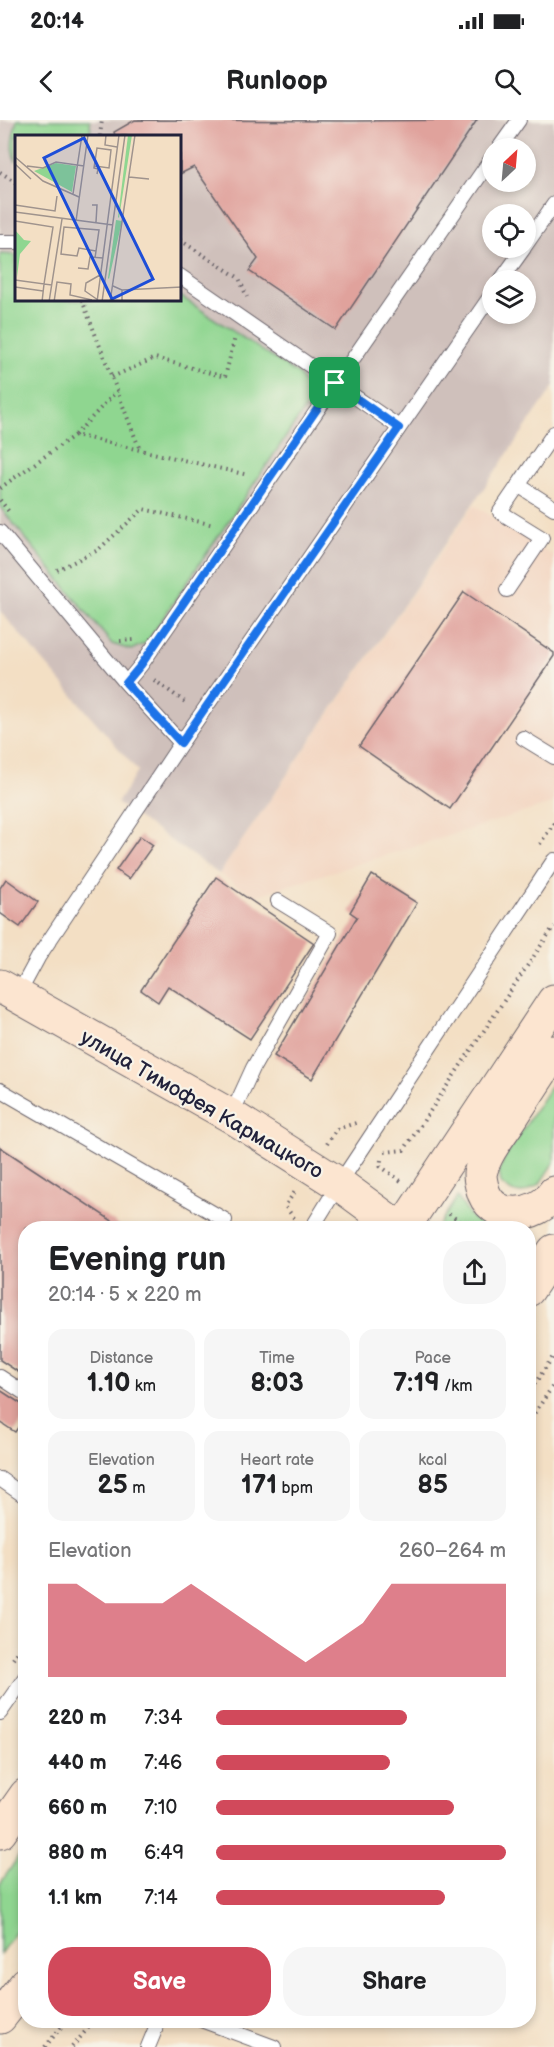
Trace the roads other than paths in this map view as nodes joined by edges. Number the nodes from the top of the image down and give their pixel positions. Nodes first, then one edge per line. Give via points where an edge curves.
1 (519, 120) edge
2 (506, 138) edge
3 (482, 172) edge
4 (554, 204) edge
5 (536, 231) edge
6 (182, 277) edge
7 (482, 308) edge
8 (335, 383) junction
9 (399, 428) junction
10 (554, 433) edge
11 (518, 485) junction
12 (554, 508) edge
13 (0, 532) edge
14 (507, 590) dead end
15 (126, 683) junction
16 (523, 738) dead end
17 (181, 743) junction
18 (554, 757) edge
19 (554, 860) edge
20 (278, 901) dead end
21 (8, 992) edge
22 (554, 1001) edge
23 (554, 1052) edge
24 (0, 1090) edge
25 (231, 1116) junction
26 (339, 1184) junction
27 (554, 1193) edge
28 (224, 1221) edge
29 (316, 1221) edge
30 (391, 1221) edge
31 (406, 1221) edge
32 (554, 1251) edge
33 (536, 1278) edge
34 (0, 1377) edge
35 (18, 1389) edge
36 (0, 1479) edge
37 (18, 1491) edge
38 (18, 1687) edge
39 (0, 1713) edge
40 (18, 1806) edge
41 (0, 1832) edge
42 (18, 1994) edge
43 (0, 2017) edge
44 (155, 2028) edge
45 (223, 2028) edge
46 (148, 2047) edge
47 (274, 2047) edge

1 - 2 lane
3 - 8 lane
4 - 5 lane
6 - 8 lane
7 - 9 lane
8 - 9 lane
8 - 15 lane
9 - 17 lane
10 - 11 lane
11 - 12 lane
11 - 14 lane via 500,512 542,538
13 - 15 lane
15 - 17 lane
16 - 18 lane
17 - 21 lane via 39,956
19 - 26 lane
20 - 25 lane via 330,933 253,1068
21 - 25 main road, улица Тимофея Кармацкого
22 - 31 main road
23 - 27 main road via 487,1155 480,1176 484,1195 499,1209 518,1214 536,1210
24 - 28 lane
25 - 26 main road, улица Тимофея Кармацкого
26 - 29 lane
26 - 30 main road, улица Тимофея Кармацкого
32 - 33 main road
34 - 35 lane
36 - 37 lane
38 - 39 lane
40 - 41 main road
42 - 43 main road
44 - 46 lane
45 - 47 lane

